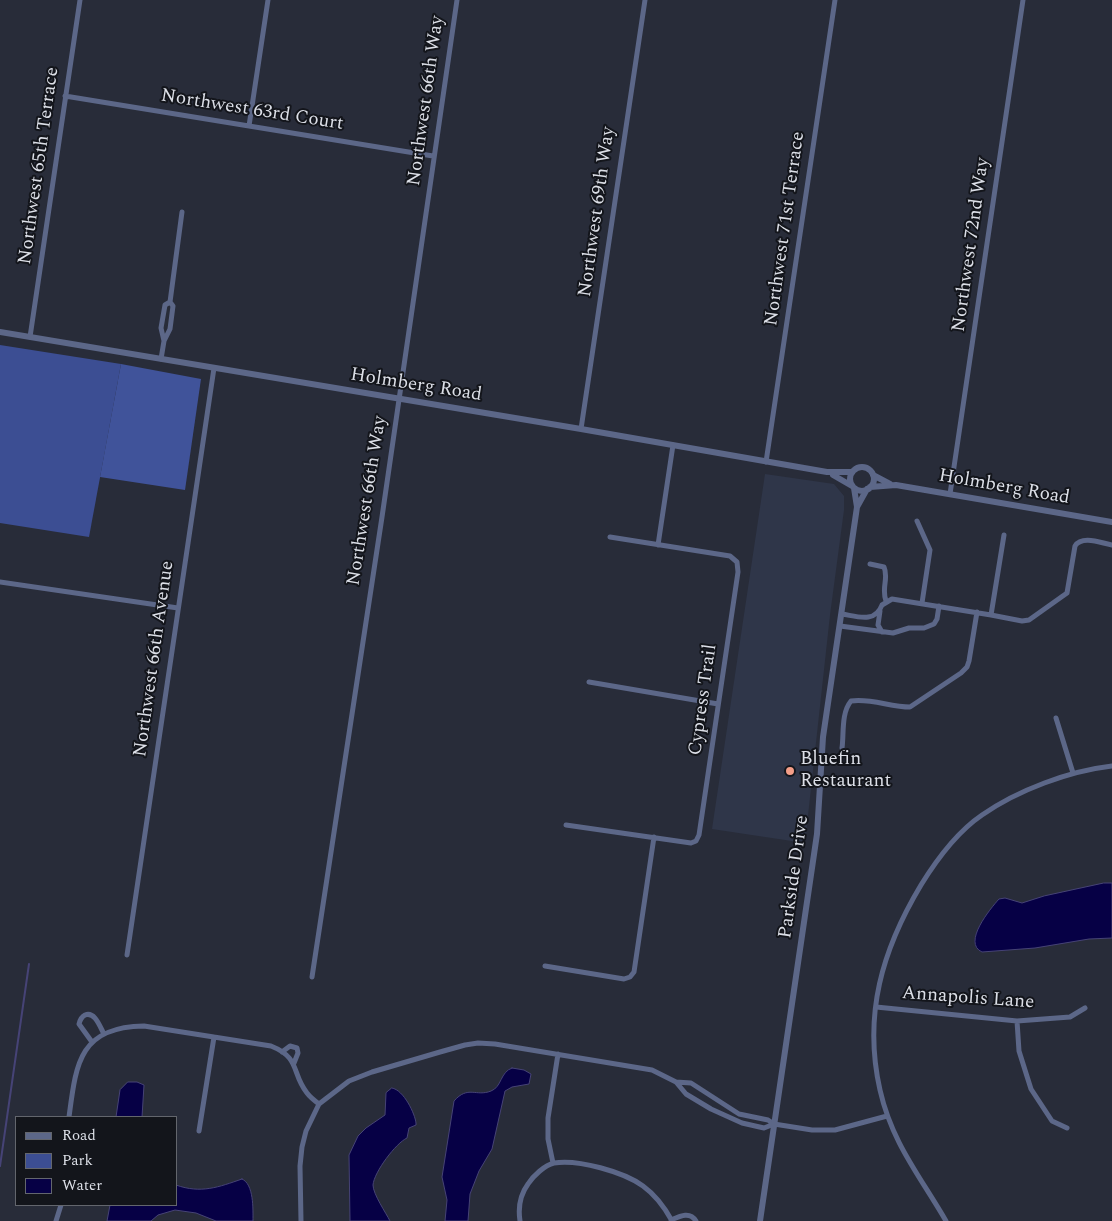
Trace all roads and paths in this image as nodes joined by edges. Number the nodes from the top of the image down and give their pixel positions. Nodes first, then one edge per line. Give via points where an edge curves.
1 (80, 0) edge
2 (268, 0) edge
3 (457, 0) edge
4 (645, 0) edge
5 (835, 0) edge
6 (1023, 0) edge
7 (66, 96) junction
8 (249, 126) junction
9 (433, 156) junction
10 (182, 212) dead end
11 (170, 302) junction
12 (0, 332) edge
13 (30, 337) junction
14 (164, 341) junction
15 (161, 359) junction
16 (214, 368) junction
17 (399, 399) junction
18 (581, 429) junction
19 (673, 446) junction
20 (766, 462) junction
21 (827, 472) junction
22 (852, 472) junction
23 (873, 475) junction
24 (890, 484) junction
25 (853, 487) junction
26 (869, 488) junction
27 (950, 494) junction
28 (857, 507) junction
29 (917, 521) dead end
30 (1112, 522) edge
31 (1004, 535) dead end
32 (610, 537) dead end
33 (658, 545) junction
34 (1112, 545) edge
35 (870, 564) dead end
36 (0, 582) edge
37 (886, 602) junction
38 (922, 603) junction
39 (940, 606) junction
40 (178, 608) junction
41 (880, 610) junction
42 (977, 612) junction
43 (842, 614) junction
44 (991, 615) junction
45 (840, 626) junction
46 (882, 632) junction
47 (589, 682) dead end
48 (718, 704) junction
49 (1056, 718) dead end
50 (842, 748) dead end
51 (1112, 766) edge
52 (1073, 773) junction
53 (566, 825) dead end
54 (654, 837) junction
55 (127, 955) dead end
56 (545, 966) dead end
57 (312, 977) dead end
58 (876, 1007) junction
59 (1085, 1008) dead end
60 (1017, 1021) junction
61 (104, 1034) junction
62 (214, 1037) junction
63 (92, 1042) junction
64 (282, 1052) junction
65 (558, 1054) junction
66 (294, 1063) junction
67 (676, 1082) junction
68 (699, 1088) junction
69 (692, 1098) junction
70 (716, 1100) junction
71 (319, 1104) junction
72 (711, 1109) junction
73 (69, 1116) edge
74 (887, 1116) junction
75 (774, 1124) junction
76 (1068, 1128) dead end
77 (199, 1131) dead end
78 (553, 1164) junction
79 (61, 1206) edge
80 (672, 1220) edge
81 (56, 1221) edge
82 (301, 1221) edge
83 (520, 1221) edge
84 (696, 1221) edge
85 (760, 1221) edge
86 (945, 1221) edge

1 - 7 street, Northwest 65th Terrace
2 - 8 street
3 - 9 street, Northwest 66th Way
4 - 18 street, Northwest 69th Way
5 - 20 street, Northwest 71st Terrace
6 - 27 street, Northwest 72nd Way
7 - 8 street, Northwest 63rd Court
7 - 13 street, Northwest 65th Terrace
8 - 9 street, Northwest 63rd Court
9 - 17 street, Northwest 66th Way
10 - 11 street
11 - 14 street via 173,306 170,329
11 - 14 street via 165,305 161,328
12 - 13 street, Holmberg Road
13 - 15 street, Holmberg Road
14 - 15 street
15 - 16 street, Holmberg Road
16 - 17 street, Holmberg Road
16 - 40 street, Northwest 66th Avenue
17 - 18 street, Holmberg Road
17 - 57 street, Northwest 66th Way
18 - 19 street, Holmberg Road
19 - 20 street, Holmberg Road
19 - 33 street
20 - 21 street, Holmberg Road
21 - 22 street, Holmberg Road
21 - 25 street, Holmberg Road
22 - 23 street via 861,467
22 - 25 street
23 - 24 street, Holmberg Road
23 - 26 street
24 - 26 street, Holmberg Road
24 - 27 street, Holmberg Road
25 - 26 street via 860,490
25 - 28 street, Parkside Drive
26 - 28 street, Parkside Drive
27 - 30 street, Holmberg Road
28 - 43 street, Parkside Drive
29 - 38 street via 930,550
31 - 44 street
32 - 33 street
33 - 48 street, Cypress Trail via 730,556 737,562
34 - 44 street via 1084,540 1077,542 1067,593 1029,620
35 - 37 street via 884,567 886,571 883,594
36 - 40 street
37 - 38 street via 892,599
37 - 41 street
38 - 39 street
39 - 42 street
39 - 46 street via 937,620 929,627 909,628 894,634
40 - 55 street, Northwest 66th Avenue
41 - 43 street via 865,618
41 - 46 street via 878,626
42 - 44 street
42 - 50 street via 970,661 961,673 910,707 851,701 845,713
43 - 45 street, Parkside Drive
45 - 46 street
45 - 75 street, Parkside Drive via 823,737 817,834
47 - 48 street
48 - 54 street, Cypress Trail via 699,835 691,843
49 - 52 street
51 - 52 street
52 - 58 street via 1022,793 981,815 945,851 929,873 888,949
53 - 54 street
54 - 56 street via 634,972 630,977 624,979
58 - 60 street, Annapolis Lane
58 - 74 street via 875,1061
59 - 60 street, Annapolis Lane via 1070,1017
60 - 76 street via 1019,1051 1032,1089 1052,1121
61 - 62 street via 130,1026 144,1026
61 - 63 street
61 - 63 street via 93,1016 83,1016 79,1024
62 - 64 street via 271,1046
62 - 77 street
63 - 73 street via 74,1077
64 - 66 street
64 - 66 street via 290,1046 297,1048
65 - 67 street via 652,1070
65 - 71 street via 495,1044 465,1044 349,1081
65 - 78 street via 548,1118
66 - 71 street via 307,1094
67 - 68 street via 691,1083
67 - 69 street
68 - 69 street
68 - 70 street
69 - 72 street
70 - 72 street
70 - 75 street via 739,1114
71 - 82 street via 302,1147
72 - 75 street via 742,1123 764,1128
74 - 75 street via 835,1130
74 - 86 street via 902,1150
75 - 85 street, Parkside Drive
78 - 80 street via 568,1162 627,1176 644,1186
78 - 83 street via 524,1189 518,1214
79 - 81 street
80 - 84 street via 685,1215

